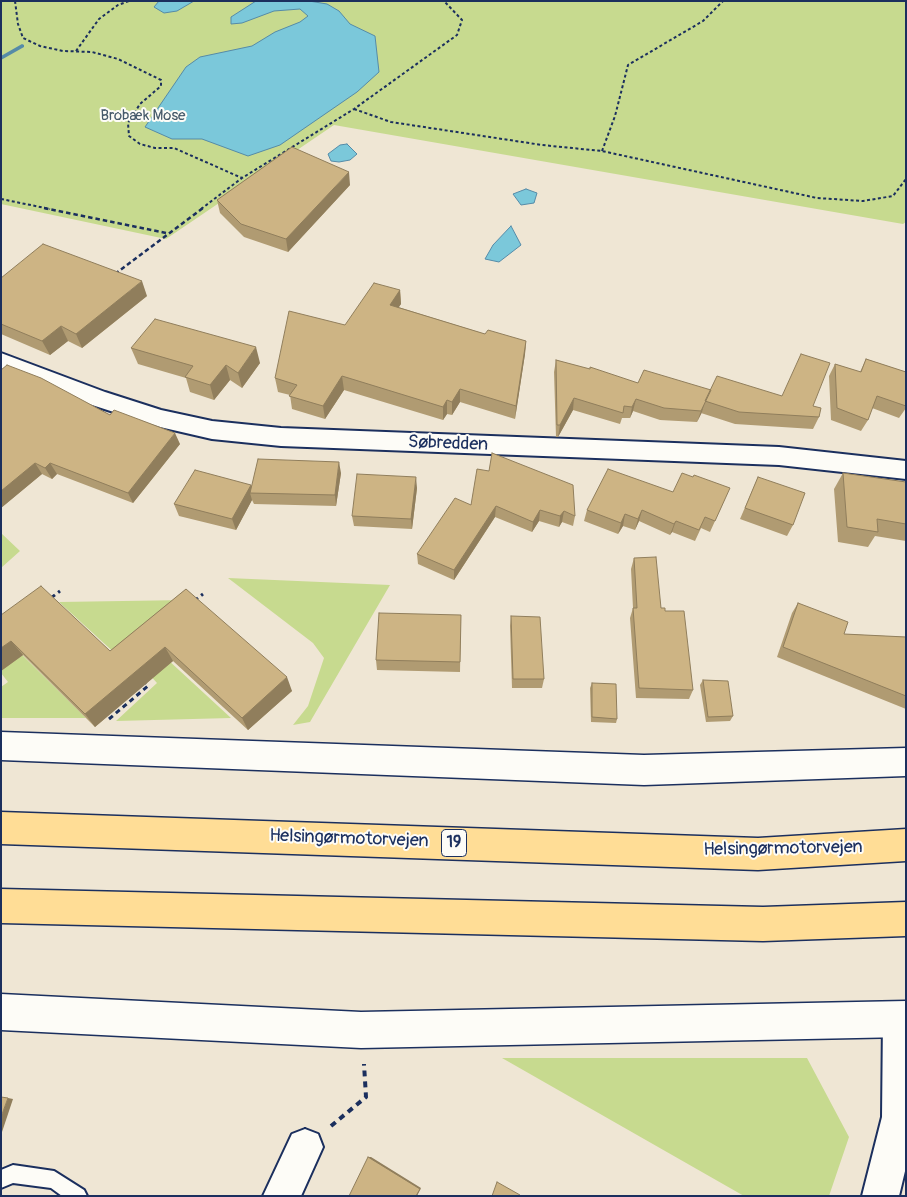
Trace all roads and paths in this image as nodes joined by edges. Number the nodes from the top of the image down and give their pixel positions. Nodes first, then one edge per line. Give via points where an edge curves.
1 (15, 1) edge
2 (129, 1) edge
3 (444, 1) edge
4 (723, 1) edge
5 (75, 51) junction
6 (354, 109) junction
7 (602, 151) junction
8 (242, 178) junction
9 (906, 180) edge
10 (1, 199) edge
11 (166, 234) junction
12 (111, 276) edge
13 (1, 361) edge
14 (906, 470) edge
15 (60, 591) dead end
16 (203, 594) dead end
17 (45, 602) edge
18 (189, 606) edge
19 (142, 679) edge
20 (1, 746) edge
21 (98, 750) junction
22 (906, 762) edge
23 (1, 828) edge
24 (906, 845) edge
25 (1, 906) edge
26 (906, 919) edge
27 (1, 1012) edge
28 (903, 1020) edge
29 (362, 1030) junction
30 (305, 1148) joint
31 (1, 1180) edge
32 (78, 1196) edge
33 (281, 1196) edge
34 (880, 1196) edge

1 - 5 path via 23,38 40,46
2 - 5 path via 100,19
3 - 6 path via 462,20 457,35
4 - 7 path via 703,21 628,65
5 - 8 path via 118,59 161,80 161,86 140,104 128,123 128,136 140,144 174,148
6 - 7 path via 390,122
6 - 8 path
7 - 9 path via 817,198 863,200 893,196
8 - 11 path
10 - 11 path
11 - 12 path
13 - 14 street, Søbredden via 97,398 212,430 281,437 779,456
15 - 17 path
16 - 18 path
19 - 21 path via 148,686 108,720
20 - 21 street
21 - 22 street via 644,770
23 - 24 highway, Helsingørmotorvejen / 19 via 758,854
25 - 26 highway via 763,924
27 - 29 street
28 - 29 street
28 - 34 street via 900,1117
29 - 30 path via 366,1097
30 - 33 street
31 - 32 lane via 13,1174 54,1180

